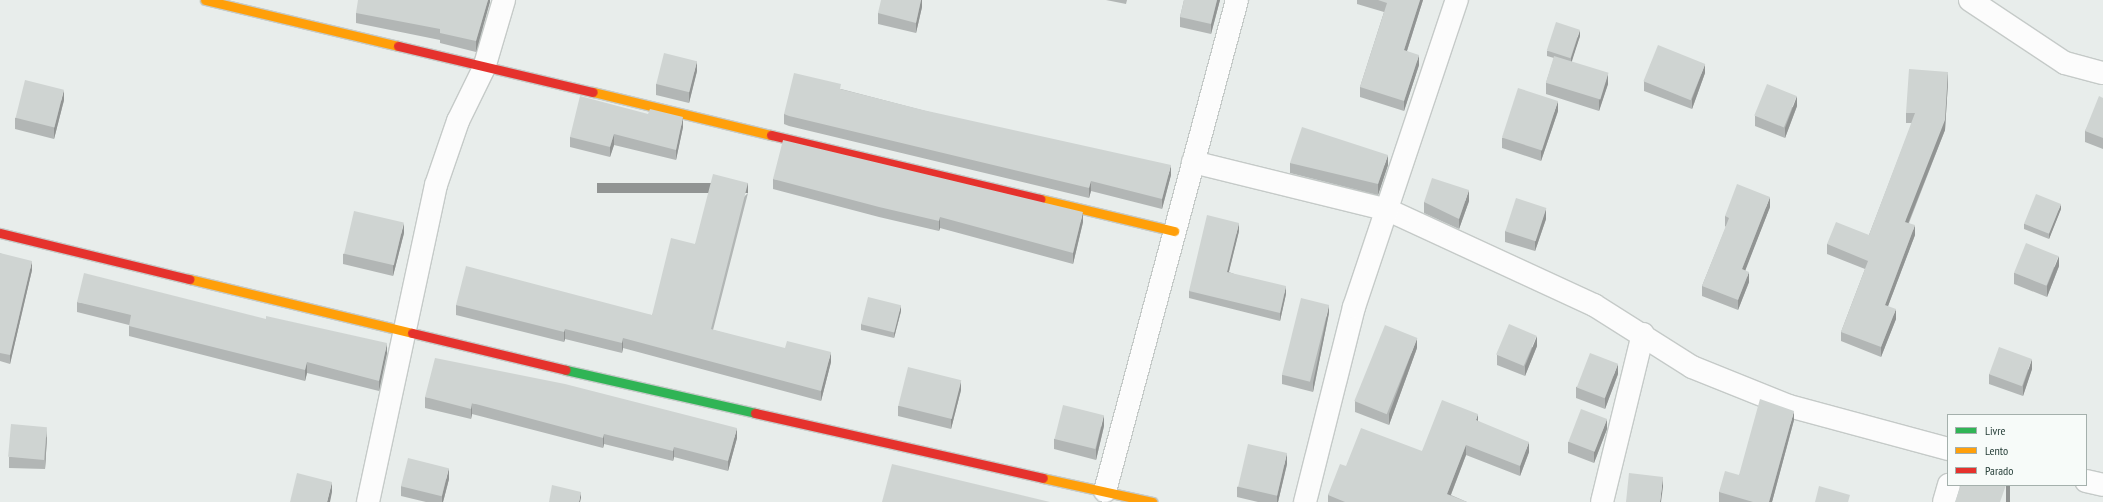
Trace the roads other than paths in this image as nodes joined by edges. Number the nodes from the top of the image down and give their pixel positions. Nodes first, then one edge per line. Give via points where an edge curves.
1 (205, 0) edge
2 (504, 0) edge
3 (1237, 0) edge
4 (1457, 0) edge
5 (1970, 0) edge
6 (484, 68) junction
7 (2103, 73) edge
8 (1193, 162) junction
9 (1388, 210) junction
10 (1174, 232) junction
11 (0, 233) edge
12 (406, 332) junction
13 (1643, 334) junction
14 (1947, 449) edge
15 (2087, 481) edge
16 (2103, 485) edge
17 (1949, 486) edge
18 (1105, 492) junction
19 (368, 502) edge
20 (1152, 502) edge
21 (1305, 502) edge
22 (1602, 502) edge
23 (1944, 502) edge

1 - 6 street
2 - 6 street
3 - 8 street
4 - 9 street
5 - 7 street via 2065,63
6 - 10 street
6 - 12 street via 458,121 436,185
8 - 9 street
8 - 10 street
9 - 13 street via 1594,305
9 - 21 street via 1352,314
10 - 18 street
11 - 12 street
12 - 18 street
12 - 19 street
13 - 14 street via 1692,367 1789,406
13 - 22 street
15 - 16 street
17 - 23 street
18 - 20 street

